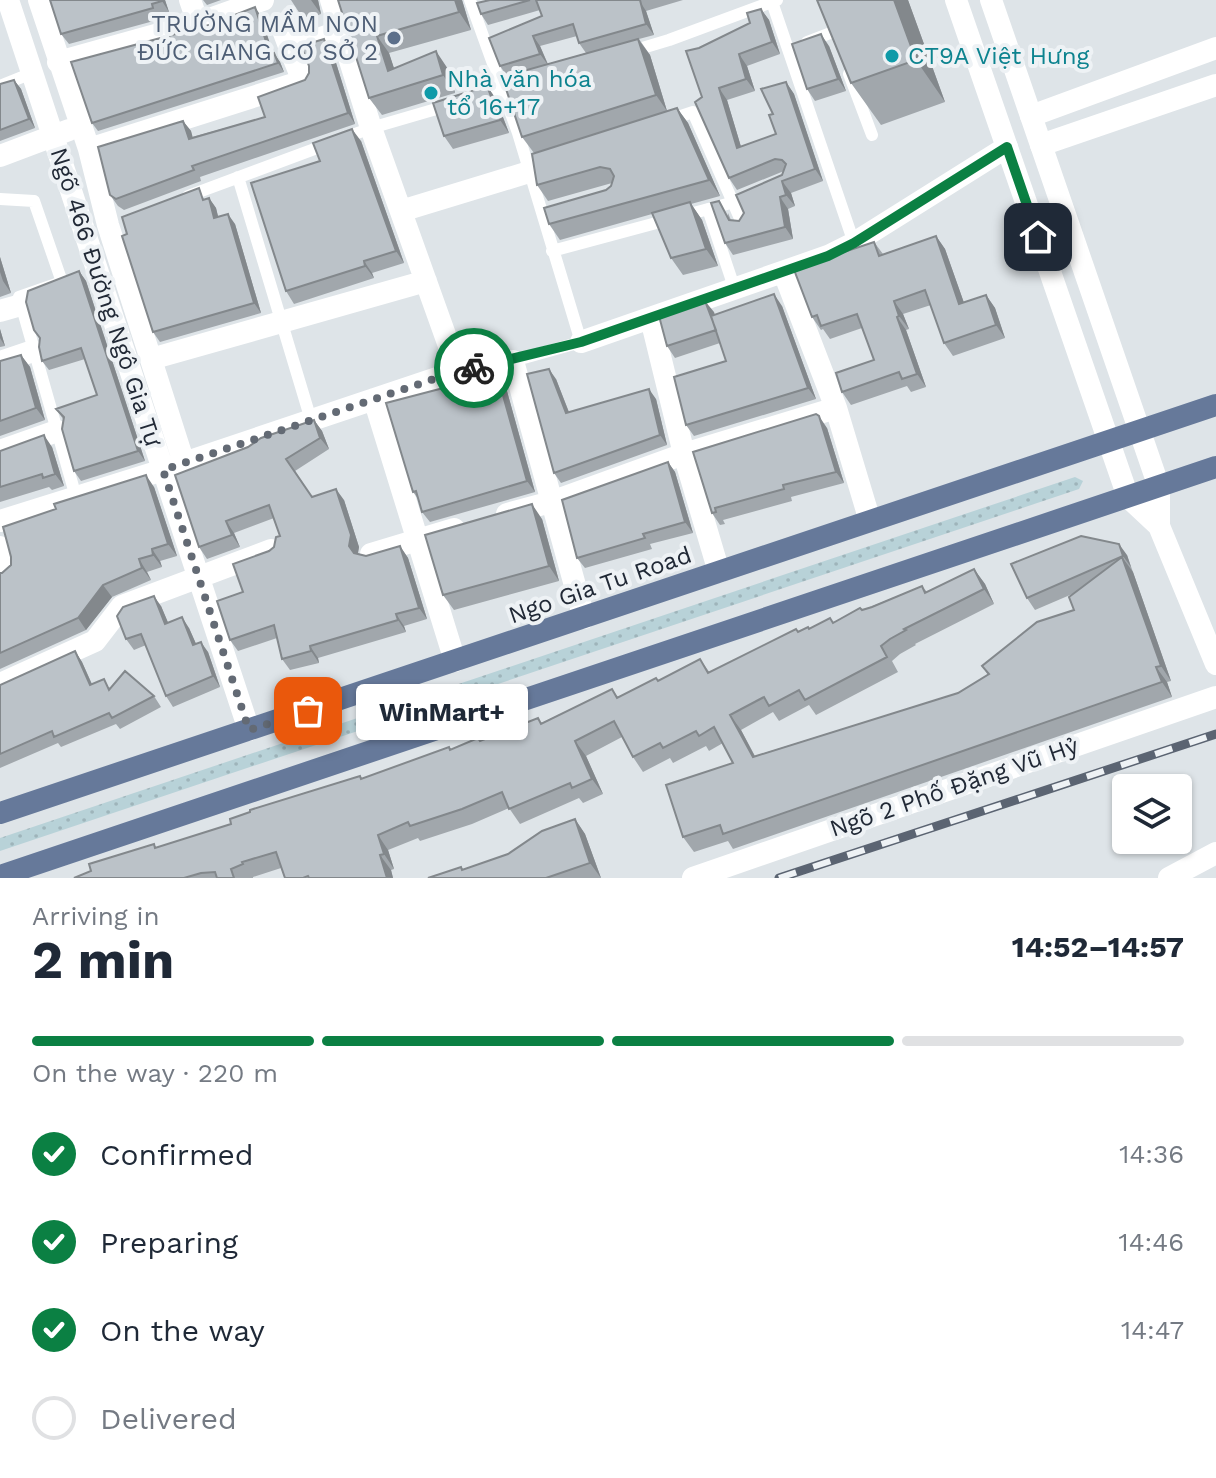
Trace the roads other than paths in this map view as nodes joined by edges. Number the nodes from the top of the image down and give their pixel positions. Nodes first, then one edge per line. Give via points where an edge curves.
1 (8, 0) edge
2 (39, 0) edge
3 (190, 0) edge
4 (263, 0) edge
5 (331, 0) edge
6 (956, 0) edge
7 (991, 0) edge
8 (774, 1) edge
9 (472, 4) edge
10 (488, 4) edge
11 (198, 23) junction
12 (281, 25) dead end
13 (340, 31) junction
14 (789, 47) junction
15 (839, 47) edge
16 (1216, 48) edge
17 (290, 49) junction
18 (613, 56) edge
19 (844, 61) edge
20 (58, 62) junction
21 (32, 73) junction
22 (528, 80) edge
23 (1216, 85) edge
24 (0, 86) edge
25 (500, 88) junction
26 (1031, 116) junction
27 (663, 122) edge
28 (81, 126) junction
29 (371, 128) junction
30 (54, 135) junction
31 (872, 135) dead end
32 (1041, 145) junction
33 (1007, 147) junction
34 (89, 149) junction
35 (0, 156) edge
36 (533, 166) junction
37 (238, 177) junction
38 (750, 195) edge
39 (0, 199) edge
40 (180, 199) edge
41 (732, 202) junction
42 (708, 209) junction
43 (401, 211) junction
44 (115, 223) junction
45 (743, 225) edge
46 (85, 234) junction
47 (854, 243) junction
48 (552, 251) junction
49 (784, 273) junction
50 (426, 281) junction
51 (735, 290) junction
52 (10, 308) edge
53 (651, 319) junction
54 (281, 320) junction
55 (581, 342) junction
56 (33, 351) junction
57 (151, 359) junction
58 (513, 361) junction
59 (0, 362) edge
60 (458, 371) junction
61 (374, 399) junction
62 (1216, 405) edge
63 (836, 408) junction
64 (311, 420) junction
65 (1140, 430) junction
66 (57, 431) junction
67 (1109, 441) junction
68 (0, 451) edge
69 (684, 454) junction
70 (184, 463) junction
71 (1216, 467) edge
72 (163, 470) junction
73 (1159, 487) junction
74 (76, 497) junction
75 (1128, 497) junction
76 (551, 502) junction
77 (0, 521) edge
78 (870, 521) junction
79 (1159, 526) junction
80 (417, 540) junction
81 (0, 547) edge
82 (271, 550) edge
83 (371, 554) edge
84 (6, 572) edge
85 (719, 572) junction
86 (198, 577) junction
87 (584, 618) junction
88 (455, 661) junction
89 (1216, 664) edge
90 (0, 684) edge
91 (1216, 697) edge
92 (249, 730) junction
93 (0, 813) edge
94 (1216, 853) edge
95 (0, 876) edge
96 (693, 878) edge
97 (1169, 878) edge

1 - 21 street, Ngõ 466 Đường Ngô Gia Tự
2 - 20 street
3 - 11 street
4 - 11 street
5 - 13 street
6 - 33 street
7 - 26 street
8 - 14 lane
8 - 18 lane
9 - 10 lane
9 - 25 lane
11 - 20 street
12 - 17 street
13 - 17 street
13 - 29 street
14 - 15 lane via 831,27
14 - 47 lane
16 - 26 street
17 - 34 street via 303,81
19 - 31 lane
20 - 28 street
21 - 24 lane
21 - 30 street, Ngõ 466 Đường Ngô Gia Tự
22 - 25 lane
23 - 32 street
25 - 29 lane
25 - 36 lane
26 - 32 street
27 - 41 lane via 693,112
28 - 30 street
28 - 34 street
29 - 37 lane
29 - 43 street
30 - 35 street
30 - 46 street, Ngõ 466 Đường Ngô Gia Tự
32 - 65 street
33 - 47 street
33 - 67 street
34 - 44 street
36 - 43 street
36 - 48 lane
37 - 40 lane
37 - 54 lane
38 - 41 lane
39 - 52 lane via 34,201 62,282 19,297
41 - 42 lane
41 - 45 lane
42 - 48 lane
42 - 51 lane
43 - 50 street
44 - 46 lane
44 - 57 street
46 - 72 street, Ngõ 466 Đường Ngô Gia Tự
47 - 49 street
48 - 55 lane
49 - 51 street
49 - 63 street
50 - 54 street
50 - 60 street
51 - 53 street
52 - 56 lane
53 - 55 street
53 - 69 street
54 - 57 street
54 - 64 lane
55 - 58 lane
56 - 59 street
56 - 66 lane
57 - 70 street
58 - 60 street
58 - 76 street
60 - 61 street
61 - 64 street
61 - 80 street
62 - 65 main road, Ngo Gia Tu Road
63 - 69 street
63 - 78 street
64 - 70 street
65 - 67 main road, Ngo Gia Tu Road
65 - 73 street
66 - 68 street
66 - 74 lane
67 - 75 street
67 - 78 main road, Ngo Gia Tu Road
69 - 76 street
69 - 85 street
70 - 72 street
71 - 73 main road
72 - 74 street
72 - 86 street, Ngõ 466 Đường Ngô Gia Tự
73 - 75 main road
73 - 79 street
74 - 77 street
75 - 79 street
75 - 95 main road
76 - 80 street
76 - 87 street
78 - 85 main road, Ngo Gia Tu Road
79 - 89 street
80 - 83 street
80 - 88 street
81 - 84 street
82 - 86 street
85 - 87 main road, Ngo Gia Tu Road
86 - 90 street via 122,606 95,641
86 - 92 street, Ngõ 466 Đường Ngô Gia Tự
87 - 88 main road, Ngo Gia Tu Road
88 - 92 main road, Ngo Gia Tu Road
91 - 96 street, Ngõ 2 Phố Đặng Vũ Hỷ
92 - 93 main road, Ngo Gia Tu Road
94 - 97 street

